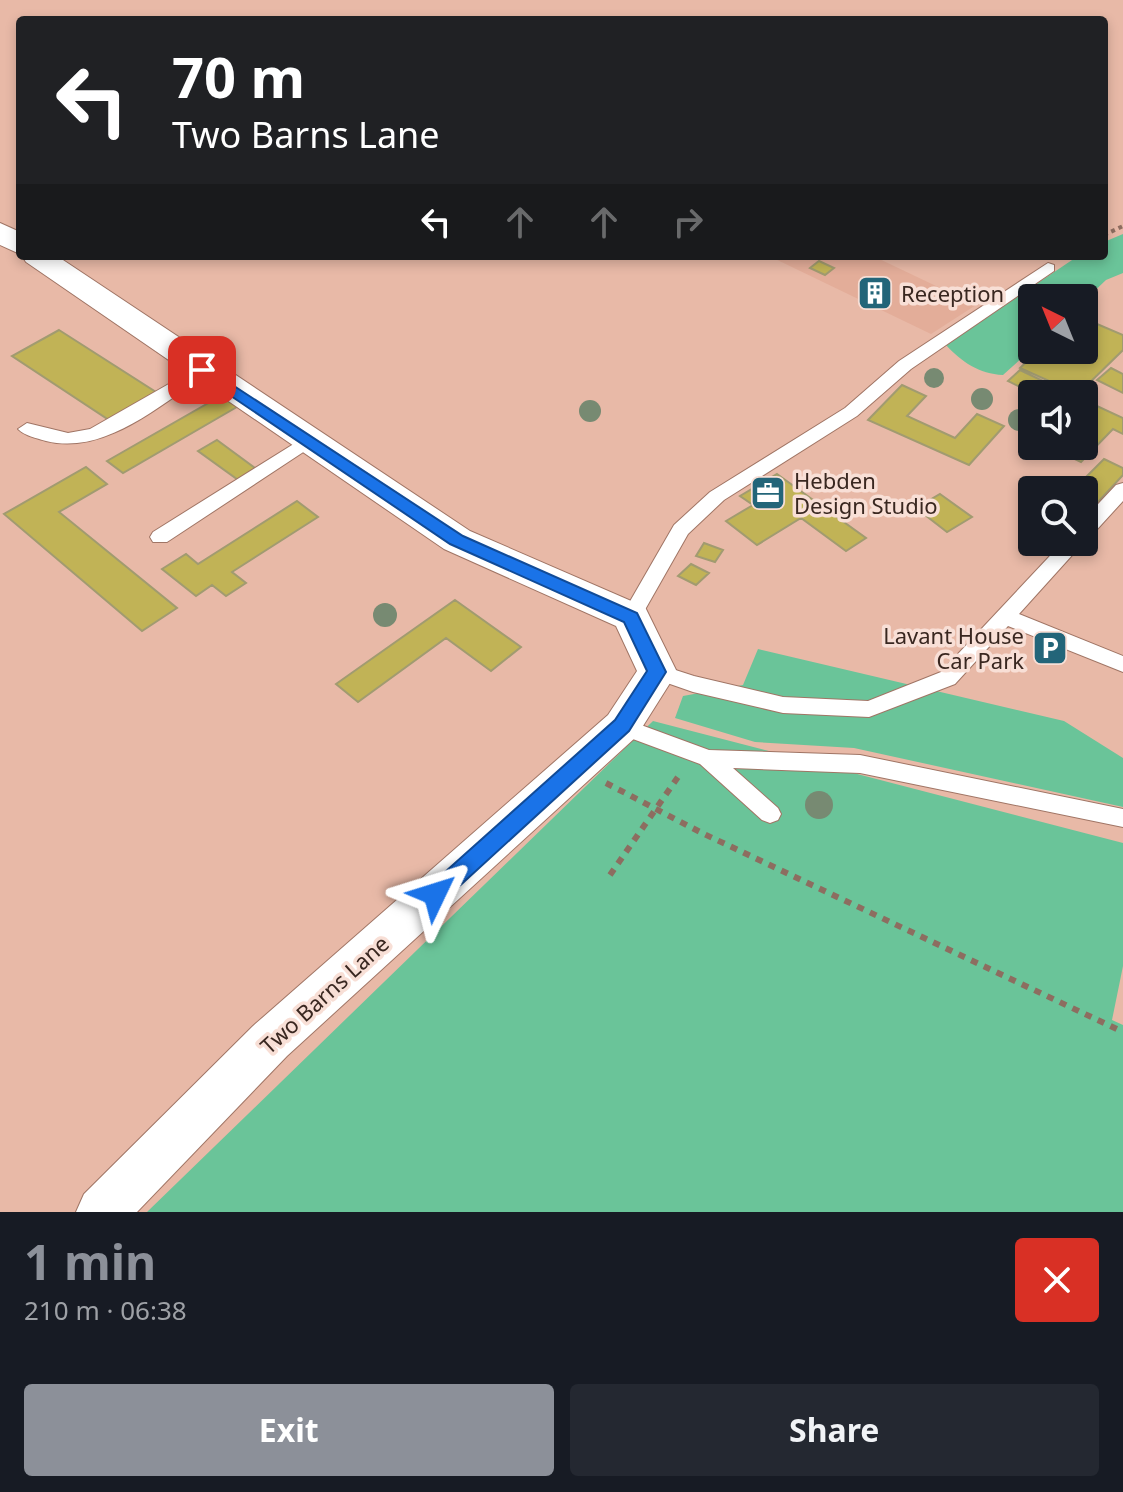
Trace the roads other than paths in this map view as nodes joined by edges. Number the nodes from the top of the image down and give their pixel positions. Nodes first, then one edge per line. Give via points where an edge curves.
1 (43, 260) edge
2 (1048, 268) dead end
3 (202, 370) junction
4 (27, 429) dead end
5 (308, 441) junction
6 (1123, 489) edge
7 (1098, 516) edge
8 (160, 537) dead end
9 (1061, 556) edge
10 (631, 617) junction
11 (1005, 617) junction
12 (1123, 664) edge
13 (657, 672) junction
14 (622, 726) junction
15 (701, 756) junction
16 (770, 814) dead end
17 (1123, 818) edge
18 (102, 1212) edge

1 - 3 street
2 - 10 lane via 905,365 851,412 717,496 681,530
3 - 4 lane via 81,438
3 - 5 street
5 - 8 lane
5 - 10 street via 457,540
6 - 7 lane
9 - 11 lane
10 - 13 street
11 - 12 lane
11 - 13 lane via 948,678 869,709 783,705
13 - 14 street, Two Barns Lane
14 - 15 lane
14 - 18 street, Two Barns Lane via 270,1041
15 - 16 lane
15 - 17 lane via 860,764

